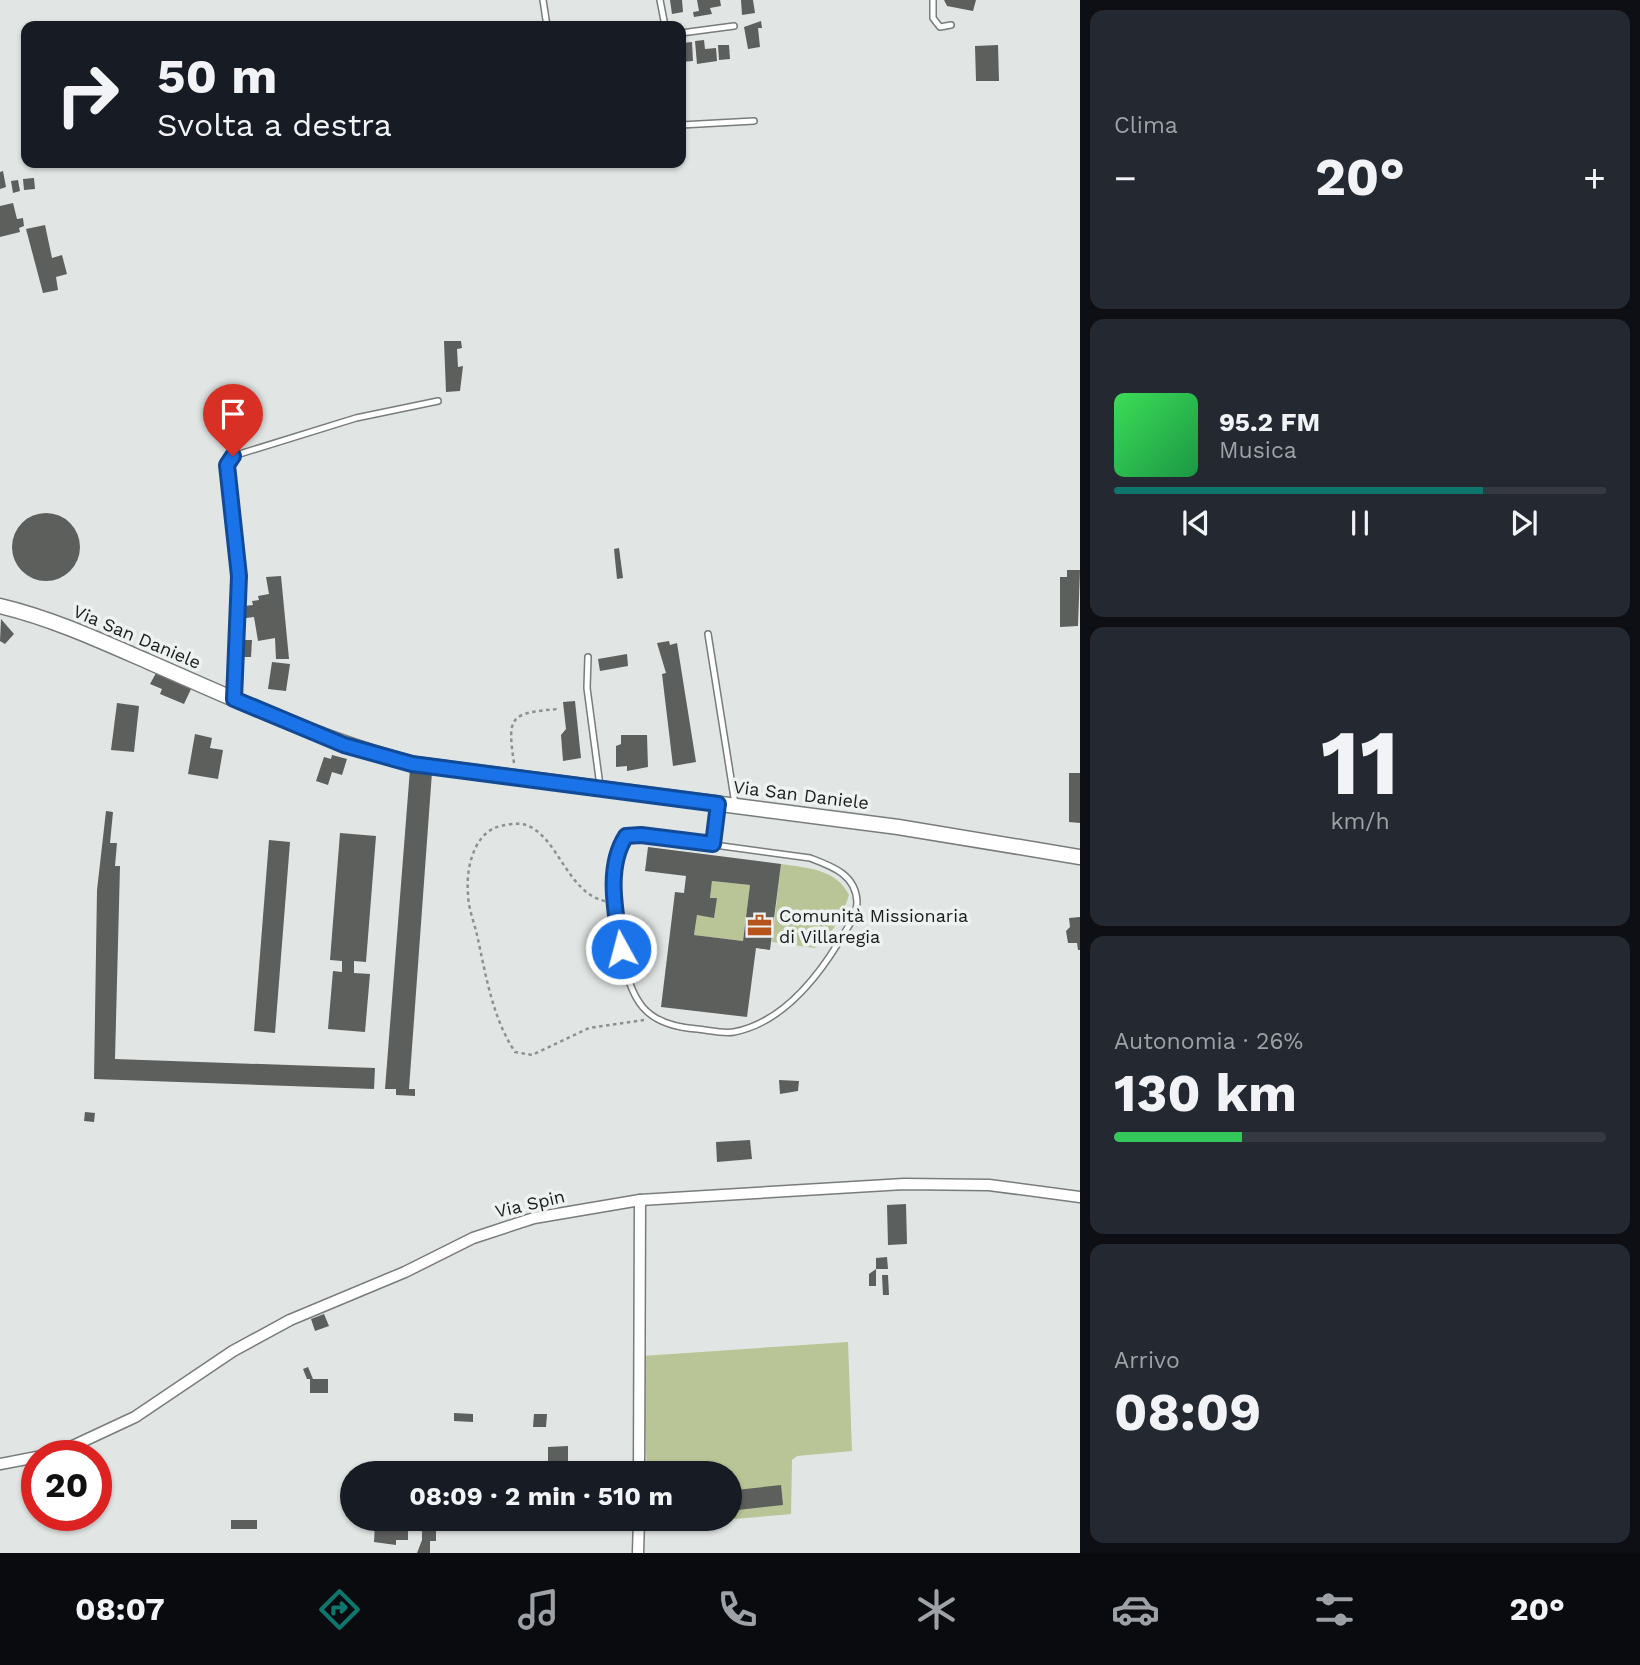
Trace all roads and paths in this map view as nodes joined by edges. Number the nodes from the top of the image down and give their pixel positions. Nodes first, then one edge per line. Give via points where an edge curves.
1 (542, 0) edge
2 (660, 0) edge
3 (933, 0) edge
4 (546, 21) edge
5 (664, 21) edge
6 (951, 25) dead end
7 (734, 26) dead end
8 (686, 32) edge
9 (754, 121) dead end
10 (686, 125) edge
11 (438, 401) dead end
12 (0, 606) edge
13 (708, 634) dead end
14 (588, 657) dead end
15 (234, 699) junction
16 (558, 709) dead end
17 (516, 779) junction
18 (600, 789) junction
19 (718, 804) junction
20 (735, 806) junction
21 (713, 844) junction
22 (1080, 857) edge
23 (615, 903) junction
24 (652, 1018) junction
25 (1080, 1197) edge
26 (640, 1200) junction
27 (84, 1440) edge
28 (21, 1460) edge
29 (639, 1461) edge
30 (0, 1464) edge
31 (639, 1531) edge
32 (638, 1553) edge

1 - 4 lane
2 - 5 lane
3 - 6 lane via 933,18 940,27
7 - 8 lane
9 - 10 lane
11 - 15 lane via 356,418 233,456 227,465 239,576
12 - 15 street, Via San Daniele via 108,644
13 - 20 lane
14 - 18 lane via 587,688
15 - 17 street, Via San Daniele via 372,753 412,764
16 - 17 path via 524,714 509,727
17 - 18 street, Via San Daniele
18 - 19 street, Via San Daniele
19 - 20 street, Via San Daniele
19 - 21 lane
20 - 22 street, Via San Daniele
21 - 23 lane via 626,836 615,874
21 - 24 lane via 810,858 844,872 857,903 849,927 802,993 770,1017 733,1032 671,1027
23 - 24 lane via 631,987
23 - 24 path via 596,899 574,880 537,831 524,824 501,825 484,833 475,849 468,895 487,989 515,1052 532,1055 589,1028
25 - 26 street, Via Spin via 989,1185 904,1184
26 - 27 street, Via Spin via 534,1218 473,1238 290,1320 233,1351 135,1417
26 - 29 street
28 - 30 street, Via Spin
31 - 32 street

